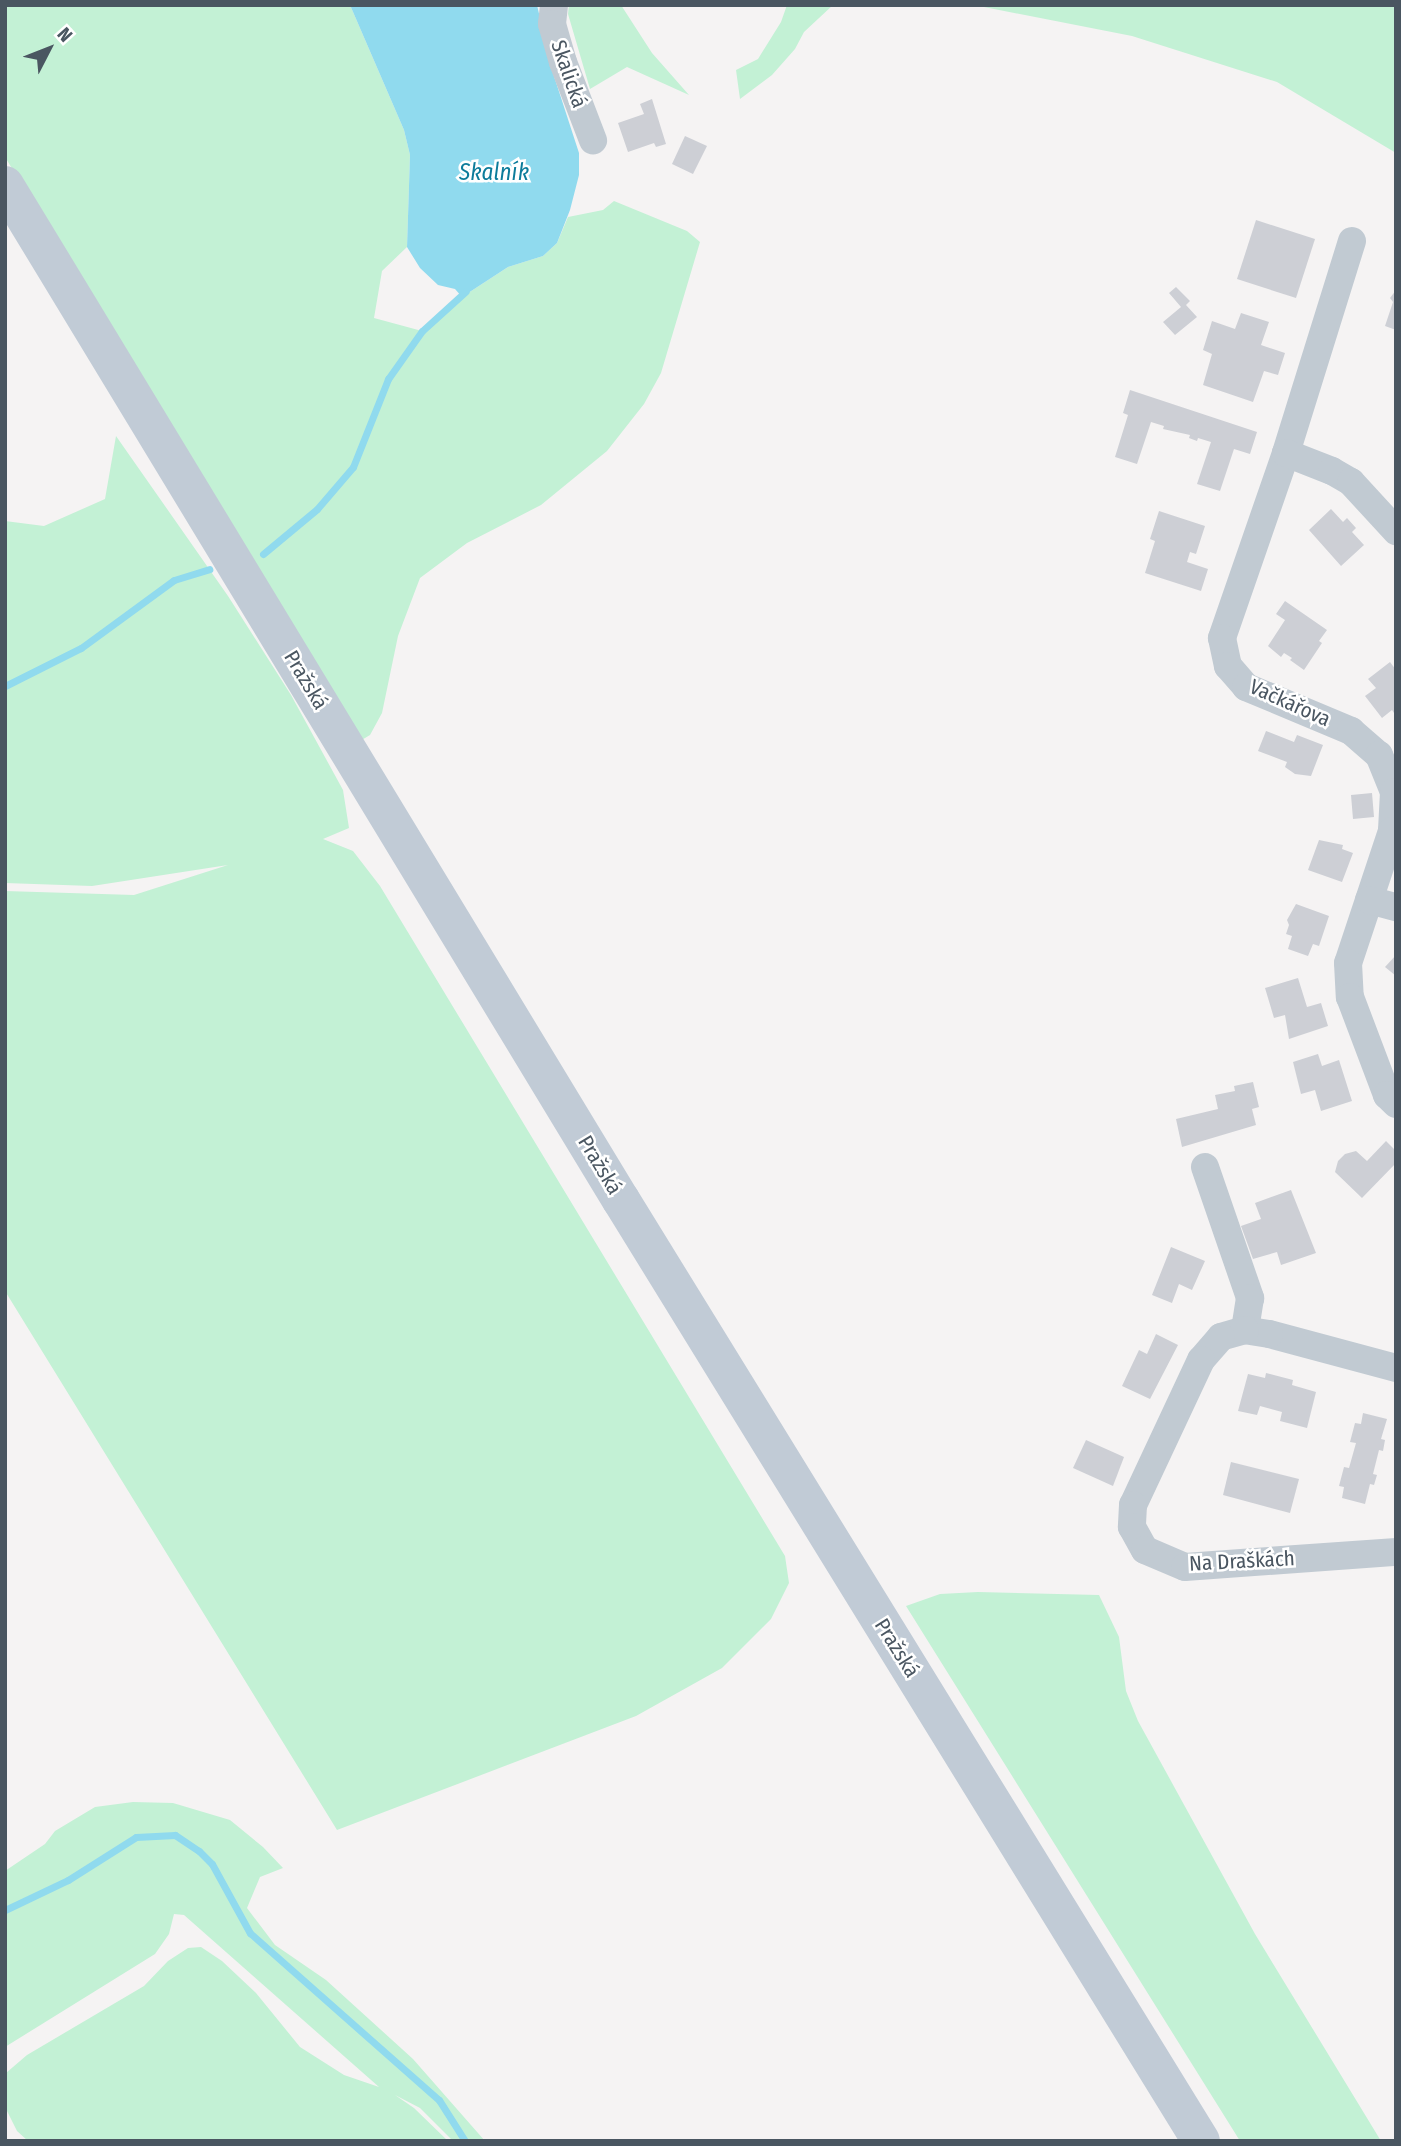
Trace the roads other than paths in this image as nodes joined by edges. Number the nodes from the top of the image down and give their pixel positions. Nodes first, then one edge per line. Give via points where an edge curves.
1 (554, 5) edge
2 (593, 141) dead end
3 (5, 185) edge
4 (1352, 241) dead end
5 (1286, 453) junction
6 (1396, 531) edge
7 (1383, 904) edge
8 (1396, 1104) edge
9 (1205, 1167) dead end
10 (1245, 1330) junction
11 (1396, 1368) edge
12 (1396, 1552) edge
13 (1201, 2141) edge

1 - 2 street, Skalická via 552,24
3 - 13 main road, Pražská via 614,1188
4 - 5 street, Vačkářova
5 - 6 street via 1351,482
5 - 7 street, Vačkářova via 1222,638 1228,666 1246,687 1351,731 1379,755 1394,792
7 - 8 street, Vačkářova via 1348,963 1350,997 1387,1095
9 - 10 street via 1250,1298
10 - 11 street
10 - 12 street, Na Draškách via 1221,1337 1201,1360 1133,1505 1132,1527 1145,1550 1185,1567

